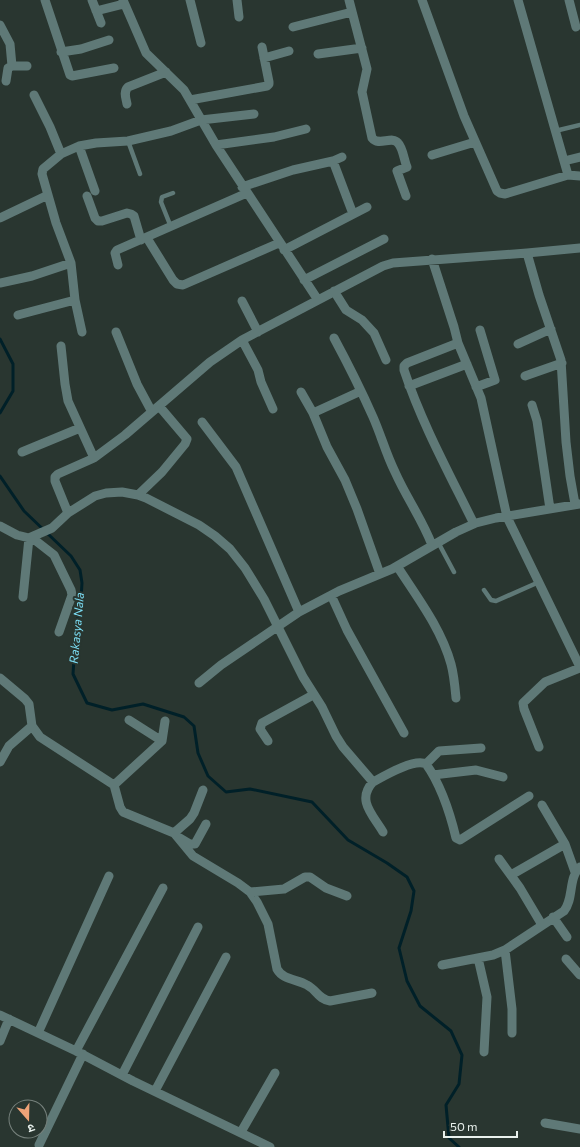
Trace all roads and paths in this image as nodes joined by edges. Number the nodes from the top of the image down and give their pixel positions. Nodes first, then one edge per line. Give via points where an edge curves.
1 (45, 0) edge
2 (92, 0) edge
3 (190, 0) edge
4 (237, 0) edge
5 (349, 0) edge
6 (422, 0) edge
7 (518, 0) edge
8 (569, 0) edge
9 (124, 2) edge
10 (96, 11) junction
11 (352, 12) junction
12 (239, 17) dead end
13 (101, 23) dead end
14 (0, 25) edge
15 (293, 27) dead end
16 (576, 27) dead end
17 (109, 40) dead end
18 (201, 43) dead end
19 (262, 47) dead end
20 (362, 48) junction
21 (289, 51) dead end
22 (61, 52) junction
23 (318, 54) dead end
24 (264, 58) junction
25 (12, 66) junction
26 (27, 66) dead end
27 (114, 68) dead end
28 (166, 72) junction
29 (6, 81) dead end
30 (34, 95) dead end
31 (190, 100) junction
32 (127, 104) dead end
33 (254, 114) dead end
34 (201, 120) junction
35 (580, 125) edge
36 (306, 129) dead end
37 (555, 131) junction
38 (128, 141) junction
39 (475, 142) junction
40 (216, 145) junction
41 (79, 146) junction
42 (61, 154) junction
43 (432, 155) dead end
44 (342, 156) dead end
45 (580, 157) edge
46 (333, 161) junction
47 (564, 161) junction
48 (140, 174) dead end
49 (568, 175) junction
50 (580, 176) edge
51 (95, 190) dead end
52 (245, 190) junction
53 (173, 193) dead end
54 (48, 194) junction
55 (87, 196) dead end
56 (406, 196) dead end
57 (367, 207) dead end
58 (353, 214) junction
59 (0, 218) edge
60 (171, 227) junction
61 (144, 239) junction
62 (384, 239) dead end
63 (281, 246) junction
64 (580, 248) edge
65 (527, 253) junction
66 (432, 259) junction
67 (71, 262) junction
68 (118, 265) dead end
69 (304, 280) junction
70 (0, 283) edge
71 (334, 291) junction
72 (74, 300) junction
73 (318, 300) junction
74 (242, 301) dead end
75 (18, 315) dead end
76 (551, 329) junction
77 (480, 330) dead end
78 (82, 332) dead end
79 (116, 332) dead end
80 (258, 332) junction
81 (334, 338) dead end
82 (242, 340) junction
83 (458, 343) junction
84 (518, 344) dead end
85 (61, 346) dead end
86 (386, 360) dead end
87 (562, 363) junction
88 (467, 364) junction
89 (525, 376) dead end
90 (410, 386) junction
91 (476, 387) junction
92 (361, 391) junction
93 (301, 392) dead end
94 (532, 405) dead end
95 (156, 409) junction
96 (273, 409) dead end
97 (313, 413) junction
98 (202, 422) dead end
99 (80, 428) junction
100 (22, 452) dead end
101 (94, 458) junction
102 (138, 495) junction
103 (578, 504) edge
104 (550, 508) junction
105 (68, 513) junction
106 (507, 517) junction
107 (474, 524) junction
108 (0, 526) edge
109 (31, 537) junction
110 (435, 544) junction
111 (397, 566) junction
112 (454, 572) dead end
113 (380, 574) junction
114 (539, 582) junction
115 (484, 590) dead end
116 (331, 595) junction
117 (23, 597) dead end
118 (299, 612) junction
119 (278, 627) junction
120 (59, 632) dead end
121 (580, 667) edge
122 (0, 678) edge
123 (199, 683) dead end
124 (313, 695) junction
125 (456, 698) dead end
126 (129, 720) dead end
127 (165, 721) dead end
128 (32, 726) junction
129 (404, 733) dead end
130 (162, 741) junction
131 (268, 741) dead end
132 (539, 747) dead end
133 (481, 748) dead end
134 (0, 762) edge
135 (426, 764) junction
136 (433, 775) junction
137 (503, 777) dead end
138 (373, 782) junction
139 (114, 784) junction
140 (203, 790) dead end
141 (529, 796) dead end
142 (542, 805) dead end
143 (206, 824) dead end
144 (383, 832) dead end
145 (176, 836) junction
146 (565, 844) junction
147 (499, 859) dead end
148 (578, 869) edge
149 (511, 875) junction
150 (109, 876) dead end
151 (163, 888) dead end
152 (250, 892) junction
153 (347, 896) dead end
154 (552, 917) junction
155 (542, 925) junction
156 (198, 927) dead end
157 (567, 937) dead end
158 (505, 950) junction
159 (226, 957) dead end
160 (478, 958) junction
161 (566, 959) dead end
162 (442, 965) dead end
163 (580, 975) edge
164 (372, 993) dead end
165 (0, 1015) edge
166 (9, 1019) junction
167 (38, 1033) junction
168 (512, 1033) dead end
169 (0, 1041) edge
170 (80, 1052) junction
171 (484, 1052) dead end
172 (274, 1073) dead end
173 (122, 1075) junction
174 (155, 1091) junction
175 (544, 1123) dead end
176 (580, 1129) edge
177 (241, 1132) junction
178 (39, 1145) dead end
179 (270, 1147) edge

1 - 22 street
2 - 10 street
3 - 18 street
4 - 12 street
5 - 11 street
6 - 39 street
7 - 37 street
8 - 16 street
9 - 10 street
9 - 28 street via 146,53
10 - 13 street
11 - 15 street
11 - 20 street
14 - 25 street via 10,44
17 - 22 street
19 - 24 street
20 - 23 street
20 - 56 street via 367,72 362,92 372,138 378,142 393,140 400,144 407,167 396,171
21 - 24 street
22 - 27 street via 72,76
24 - 31 street via 269,82 267,86
25 - 26 street
25 - 29 street via 8,68
28 - 31 street
28 - 32 street via 128,87 124,93
30 - 42 street
31 - 34 street
33 - 34 street
34 - 38 street via 170,131
34 - 40 street
35 - 37 lane
36 - 40 street via 274,138
37 - 47 street
38 - 41 street via 96,142
38 - 48 lane
39 - 43 street
39 - 49 street via 497,192 505,194
40 - 52 street
41 - 42 street
41 - 51 street
42 - 54 street via 43,169
44 - 46 street
45 - 47 street
46 - 52 street via 293,170
46 - 58 street
47 - 49 street
49 - 50 street
52 - 60 street
52 - 63 street
53 - 60 lane via 162,197 161,202
54 - 59 street
54 - 67 street
55 - 61 street via 98,221 131,214
57 - 58 street
58 - 63 street
60 - 61 street
61 - 63 street via 173,280 183,285
61 - 68 street via 117,250 115,253
62 - 69 street
63 - 69 street
64 - 65 street
65 - 66 street
65 - 76 street
66 - 71 street via 383,266
66 - 83 street
67 - 70 street via 32,276
67 - 72 street
69 - 73 street
71 - 73 street
71 - 86 street via 346,310 362,320 374,333
72 - 75 street
72 - 78 street
73 - 80 street
74 - 80 street
76 - 84 street
76 - 87 street
77 - 91 street via 495,380
79 - 95 street via 137,384
80 - 82 street
81 - 92 street
82 - 95 street via 210,362
82 - 96 street via 258,370
83 - 88 street
83 - 90 street via 407,363 404,370
85 - 99 street via 68,401
87 - 89 street
87 - 103 street via 566,442 570,476
88 - 90 street
88 - 91 street
90 - 107 street via 449,475
91 - 106 street via 481,398
92 - 97 street
92 - 110 street via 395,473
93 - 97 street
94 - 104 street via 537,421
95 - 101 street
95 - 102 street via 187,439 162,472
97 - 113 street via 327,447 345,480
98 - 118 street via 236,467
99 - 100 street
99 - 101 street
101 - 105 street via 55,477
102 - 105 street via 106,493 95,496
102 - 119 street via 198,525 230,549 252,579
103 - 104 street
104 - 106 street
105 - 109 street via 52,528
106 - 107 street
106 - 114 street
107 - 110 street
108 - 109 street via 17,536
109 - 117 street
109 - 120 street via 54,555 71,590 72,595
110 - 111 street
110 - 112 lane
111 - 113 street
111 - 125 street via 428,613 442,641 451,663
113 - 116 street
114 - 115 lane via 496,601 491,600
114 - 121 street
116 - 118 street
116 - 129 street via 347,630
118 - 119 street
119 - 123 street
119 - 124 street
121 - 132 street via 546,682 523,704
122 - 128 street via 29,704
124 - 131 street via 262,723 260,729
124 - 138 street via 343,747
126 - 130 street
127 - 130 street
128 - 134 street via 9,746
128 - 139 street via 40,737
130 - 139 street
133 - 135 street via 439,751
135 - 136 street
135 - 138 street via 419,762 394,770
136 - 137 street via 476,770
136 - 141 street via 447,806 456,838 460,840
138 - 144 street via 365,793 366,803
139 - 145 street via 123,812
140 - 145 street via 194,813
142 - 146 street
143 - 145 street via 195,844
145 - 152 street via 194,856
146 - 148 street
146 - 149 street
147 - 149 street
148 - 154 street via 566,908
149 - 155 street
150 - 167 street
151 - 170 street
152 - 153 street via 284,889 310,877 326,888
152 - 164 street via 268,924 280,973 308,985 324,1000
154 - 155 street
154 - 157 street
155 - 158 street
156 - 173 street
158 - 160 street
158 - 168 street via 512,1009
159 - 174 street
160 - 162 street
160 - 171 street via 487,997
161 - 163 street
165 - 166 street
166 - 167 street
166 - 169 street
167 - 170 street
170 - 173 street
170 - 178 street
172 - 177 street
173 - 174 street
174 - 177 street
175 - 176 street
177 - 179 street

